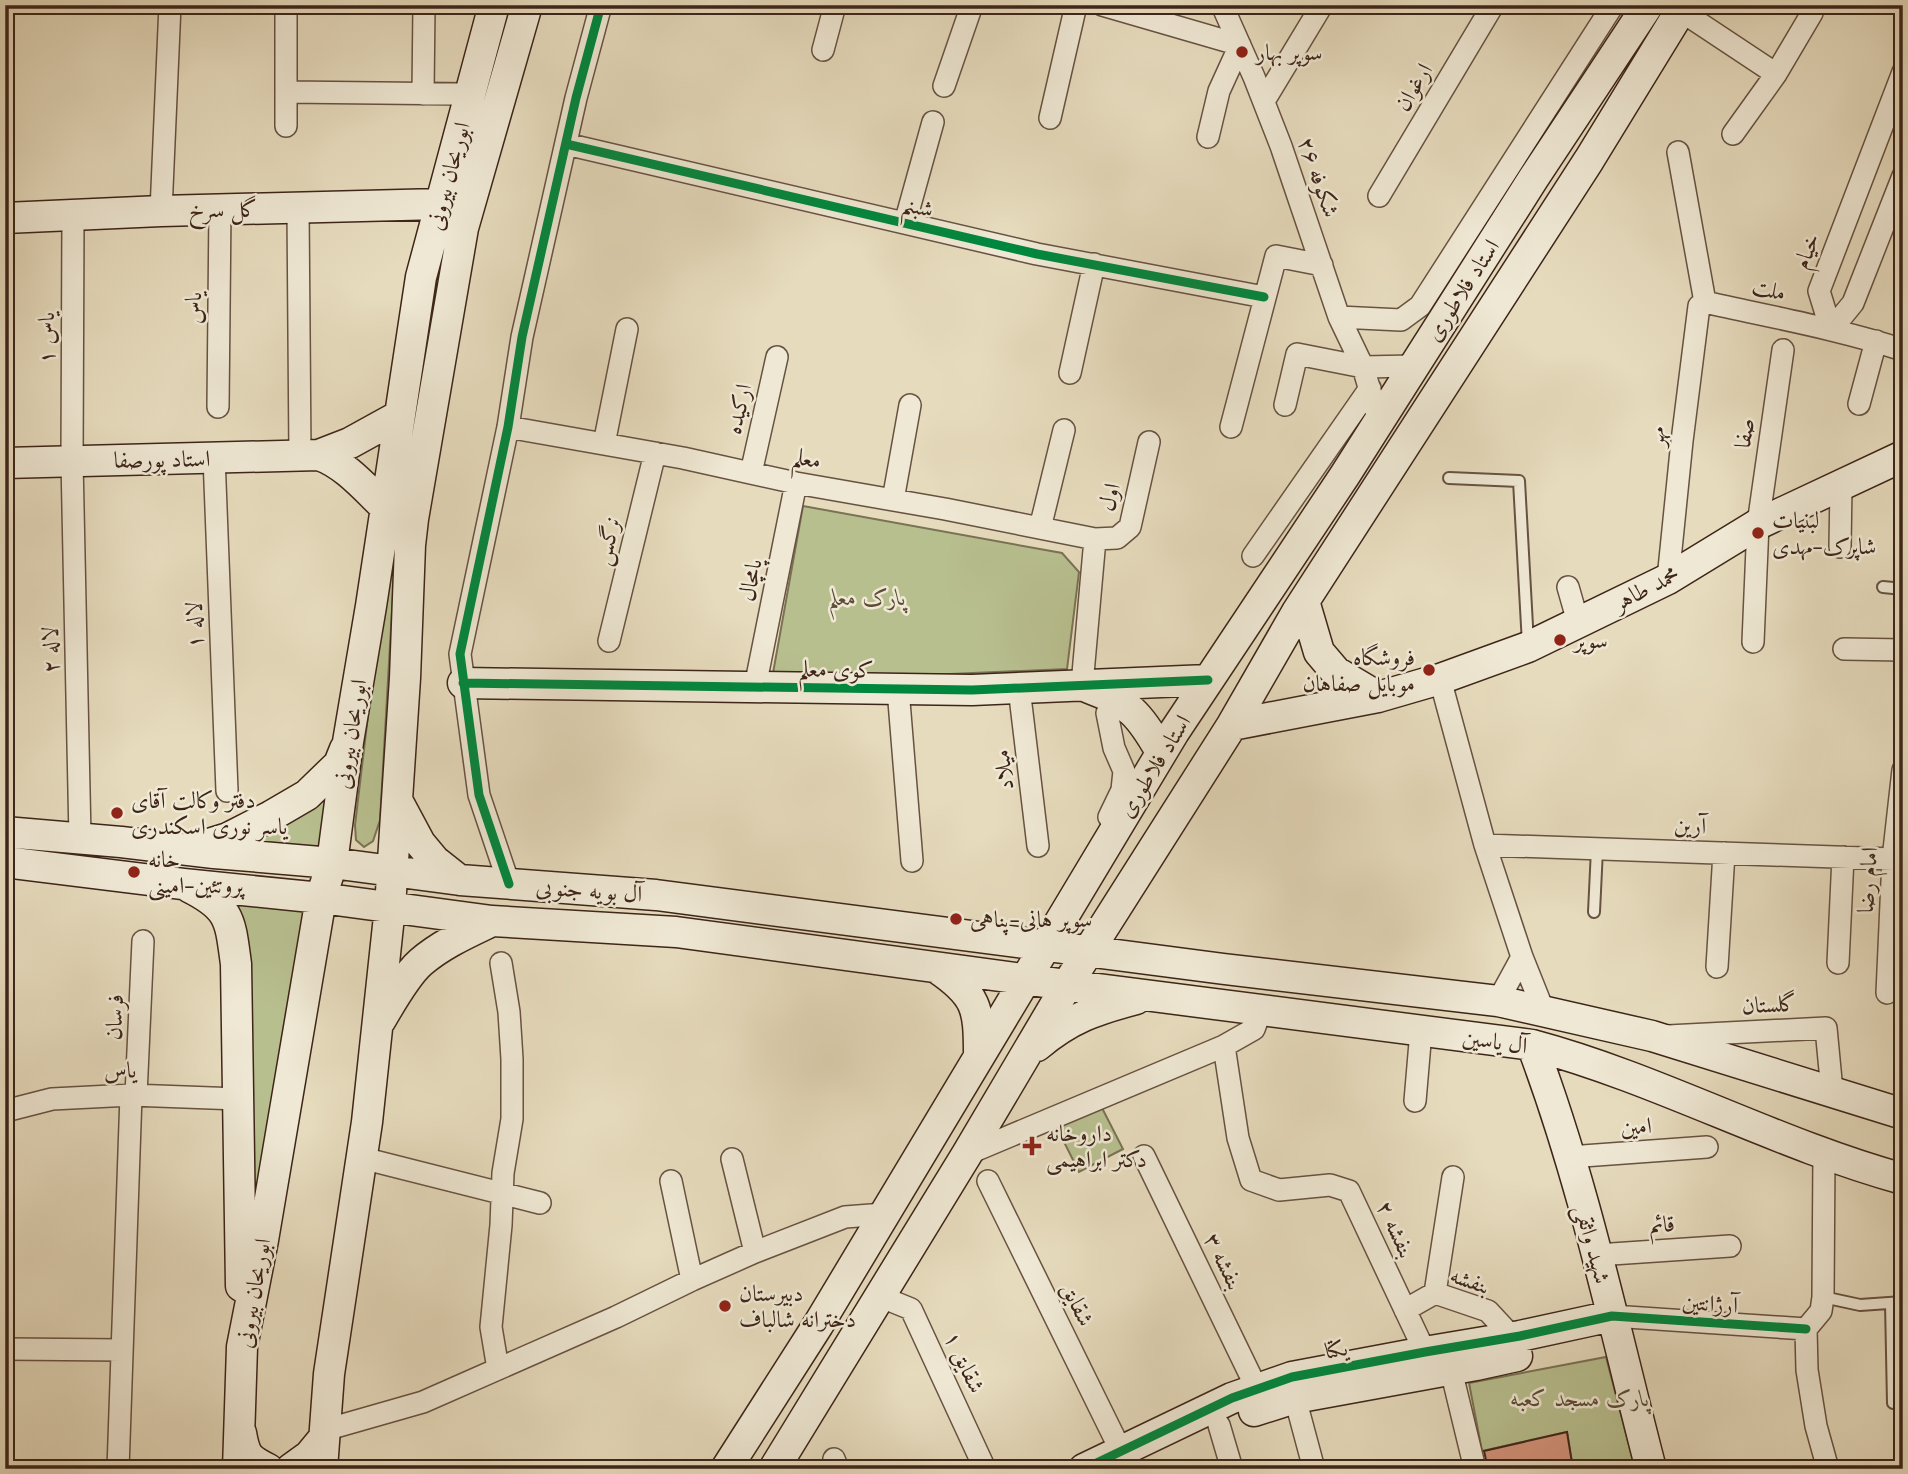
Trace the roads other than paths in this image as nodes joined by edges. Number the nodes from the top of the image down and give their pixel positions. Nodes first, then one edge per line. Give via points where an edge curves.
1 (170, 5) edge
2 (286, 5) edge
3 (424, 5) edge
4 (494, 5) edge
5 (527, 5) edge
6 (601, 5) edge
7 (835, 5) edge
8 (972, 5) edge
9 (1076, 5) edge
10 (1102, 5) edge
11 (1222, 5) edge
12 (1322, 5) edge
13 (1493, 5) edge
14 (1613, 5) edge
15 (1683, 8) edge
16 (1812, 13) dead end
17 (1642, 14) edge
18 (1662, 41) junction
19 (1240, 45) junction
20 (823, 50) dead end
21 (1903, 72) edge
22 (1776, 74) junction
23 (944, 86) dead end
24 (286, 92) junction
25 (423, 94) junction
26 (470, 94) junction
27 (1264, 101) junction
28 (1050, 118) dead end
29 (933, 122) dead end
30 (286, 126) dead end
31 (1733, 134) dead end
32 (1208, 137) dead end
33 (566, 144) junction
34 (1678, 152) dead end
35 (1903, 176) edge
36 (1379, 196) dead end
37 (440, 204) junction
38 (298, 208) junction
39 (220, 209) junction
40 (160, 211) junction
41 (73, 215) junction
42 (5, 218) edge
43 (905, 223) junction
44 (1094, 264) junction
45 (1322, 265) junction
46 (1265, 297) junction
47 (1705, 302) junction
48 (1339, 317) junction
49 (627, 329) dead end
50 (1831, 330) junction
51 (1876, 341) junction
52 (1783, 350) dead end
53 (1903, 351) edge
54 (777, 357) dead end
55 (1414, 366) junction
56 (1363, 367) junction
57 (1070, 373) dead end
58 (1370, 388) junction
59 (1859, 404) dead end
60 (910, 405) dead end
61 (1285, 405) dead end
62 (218, 407) dead end
63 (399, 416) junction
64 (1379, 421) junction
65 (508, 427) junction
66 (1231, 428) dead end
67 (1064, 430) dead end
68 (1149, 442) dead end
69 (604, 444) junction
70 (655, 453) junction
71 (309, 455) junction
72 (1903, 456) edge
73 (214, 457) junction
74 (72, 461) junction
75 (5, 463) edge
76 (751, 473) junction
77 (1449, 478) dead end
78 (796, 483) junction
79 (1841, 486) junction
80 (893, 500) junction
81 (385, 507) junction
82 (1758, 524) junction
83 (1040, 528) junction
84 (1095, 539) junction
85 (1840, 547) dead end
86 (1253, 555) dead end
87 (1668, 579) junction
88 (1568, 587) dead end
89 (1883, 587) dead end
90 (1903, 589) edge
91 (1304, 601) junction
92 (1578, 622) junction
93 (609, 641) dead end
94 (1753, 642) dead end
95 (1528, 647) junction
96 (1844, 649) dead end
97 (1903, 650) edge
98 (1440, 679) junction
99 (1208, 680) junction
100 (463, 684) junction
101 (1083, 685) junction
102 (755, 687) junction
103 (1020, 688) junction
104 (898, 689) junction
105 (1378, 697) junction
106 (1107, 713) dead end
107 (1232, 725) junction
108 (348, 742) junction
109 (1161, 752) junction
110 (1903, 770) edge
111 (227, 791) dead end
112 (397, 800) junction
113 (5, 832) edge
114 (1112, 835) junction
115 (80, 838) junction
116 (1485, 845) junction
117 (1038, 846) dead end
118 (1597, 849) junction
119 (189, 850) junction
120 (1724, 853) junction
121 (1843, 857) junction
122 (1893, 859) junction
123 (912, 861) dead end
124 (5, 862) edge
125 (332, 863) junction
126 (392, 871) junction
127 (460, 880) junction
128 (183, 884) junction
129 (509, 884) junction
130 (1123, 895) junction
131 (321, 898) junction
132 (1072, 901) junction
133 (390, 907) junction
134 (1594, 912) dead end
135 (824, 917) junction
136 (492, 921) junction
137 (975, 936) junction
138 (143, 942) dead end
139 (1046, 945) junction
140 (821, 951) junction
141 (1088, 951) junction
142 (1522, 957) junction
143 (1162, 961) junction
144 (501, 962) dead end
145 (1838, 963) dead end
146 (937, 967) junction
147 (1717, 967) dead end
148 (1224, 969) junction
149 (1025, 980) junction
150 (1067, 985) junction
151 (1887, 993) dead end
152 (1149, 996) junction
153 (1498, 1001) junction
154 (1216, 1004) junction
155 (1261, 1010) junction
156 (1544, 1012) junction
157 (377, 1027) junction
158 (1420, 1031) junction
159 (1652, 1036) junction
160 (1532, 1045) junction
161 (1224, 1046) junction
162 (979, 1055) junction
163 (1023, 1058) junction
164 (1590, 1061) junction
165 (1832, 1091) junction
166 (134, 1095) junction
167 (238, 1099) junction
168 (1415, 1101) dead end
169 (1553, 1101) junction
170 (5, 1111) edge
171 (1903, 1114) edge
172 (1707, 1147) dead end
173 (967, 1154) junction
174 (1824, 1154) junction
175 (1144, 1156) dead end
176 (1569, 1157) junction
177 (362, 1158) junction
178 (732, 1159) dead end
179 (1453, 1177) dead end
180 (1903, 1179) edge
181 (671, 1181) dead end
182 (988, 1181) dead end
183 (502, 1193) junction
184 (540, 1203) dead end
185 (884, 1214) junction
186 (1730, 1246) dead end
187 (755, 1252) junction
188 (1597, 1255) junction
189 (692, 1280) junction
190 (1435, 1293) junction
191 (879, 1296) junction
192 (1824, 1297) junction
193 (1897, 1303) edge
194 (1405, 1310) junction
195 (1614, 1325) junction
196 (1806, 1329) junction
197 (1519, 1343) junction
198 (242, 1348) junction
199 (5, 1349) edge
200 (122, 1350) junction
201 (1424, 1352) junction
202 (498, 1369) junction
203 (1451, 1370) junction
204 (1257, 1389) junction
205 (1296, 1398) junction
206 (1893, 1403) dead end
207 (1219, 1425) junction
208 (241, 1429) junction
209 (324, 1435) junction
210 (1124, 1460) edge
211 (118, 1469) edge
212 (238, 1469) edge
213 (268, 1469) edge
214 (291, 1469) edge
215 (322, 1469) edge
216 (726, 1469) edge
217 (774, 1469) edge
218 (985, 1469) edge
219 (1084, 1469) edge
220 (1232, 1469) edge
221 (1314, 1469) edge
222 (1475, 1469) edge
223 (1651, 1469) edge
224 (1828, 1469) edge

1 - 40 street
2 - 24 street
3 - 25 street
4 - 26 main road, ابوریحان بیرونی
5 - 112 main road, ابوریحان بیرونی via 463,228 415,506
6 - 33 street
7 - 20 street
8 - 23 street
9 - 28 street
10 - 19 street
11 - 19 street, شکوفه ۲۶
12 - 27 street
13 - 36 street, ارغوان
14 - 48 street via 1420,306 1401,320
15 - 18 main road, استاد فلاطوری
15 - 22 street
16 - 22 street
17 - 18 main road
17 - 55 main road, استاد فلاطوری
18 - 91 main road, استاد فلاطوری
19 - 27 street, شکوفه ۲۶
19 - 32 street via 1219,91
21 - 50 street, خیام via 1819,291
22 - 31 street
24 - 25 street
24 - 30 street
25 - 26 street
26 - 37 main road, ابوریحان بیرونی
27 - 45 street, شکوفه ۲۶
29 - 43 street
33 - 43 street, شبنم
33 - 65 street via 522,337
34 - 47 street
35 - 50 street via 1853,303
37 - 38 main road, گل سرخ
37 - 63 main road, ابوریحان بیرونی via 421,277
38 - 39 main road, گل سرخ
38 - 71 street
39 - 40 main road, گل سرخ
39 - 62 street, یاس
40 - 41 main road, گل سرخ
41 - 42 main road, گل سرخ
41 - 74 street, یاس ۱
43 - 44 street, شبنم
44 - 46 street, شبنم
44 - 57 street
45 - 46 street via 1276,256
45 - 48 street, شکوفه ۲۶
46 - 66 street
47 - 50 street, ملت
47 - 87 street, مهر via 1699,306
48 - 56 street, شکوفه ۲۶
49 - 69 street
50 - 51 street, ملت
51 - 53 street, ملت
51 - 59 street
52 - 82 street, صفا
54 - 76 street, ارکیده
55 - 56 street
55 - 64 main road, استاد فلاطوری
56 - 58 street, شکوفه ۲۶
56 - 61 street via 1297,354
58 - 64 street, شکوفه ۲۶
58 - 86 street
60 - 80 street
63 - 71 main road via 350,443
63 - 81 main road, ابوریحان بیرونی
64 - 99 main road, استاد فلاطوری
65 - 69 street, معلم
65 - 100 street via 460,654
67 - 83 street
68 - 84 street, اول via 1130,527 1117,538
69 - 70 street, معلم
70 - 76 street, معلم
70 - 93 street, نرگس
71 - 73 main road, استاد پورصفا
71 - 81 main road via 332,459
72 - 79 main road, محمد طاهر
73 - 74 main road, استاد پورصفا
73 - 111 street, لاله ۱
74 - 75 main road, استاد پورصفا
74 - 115 street, لاله ۲
76 - 78 street, معلم
77 - 95 lane via 1519,481
78 - 80 street, معلم
78 - 102 street, پامچال
79 - 82 main road, محمد طاهر
79 - 85 street
80 - 83 street, معلم
81 - 108 main road, ابوریحان بیرونی
82 - 87 main road, محمد طاهر
82 - 94 street, صفا
83 - 84 street, معلم
84 - 101 street
87 - 92 main road, محمد طاهر
88 - 92 street
89 - 90 lane
91 - 105 main road via 1319,652 1336,672
91 - 107 main road, استاد فلاطوری
92 - 95 main road, محمد طاهر
95 - 98 main road, محمد طاهر
96 - 97 street
98 - 105 main road, محمد طاهر
98 - 116 street
99 - 101 main road, کوی معلم
99 - 109 main road, استاد فلاطوری
100 - 102 main road, کوی معلم
100 - 129 street via 479,795
101 - 103 main road, کوی معلم
101 - 109 main road, کوی معلم via 1131,708
102 - 104 main road, کوی معلم
103 - 104 main road, کوی معلم
103 - 117 street, میلاد
104 - 123 street
105 - 107 main road, محمد طاهر
106 - 114 street via 1124,771 1122,790 1106,823
107 - 130 main road, استاد فلاطوری
108 - 119 main road via 339,764 307,795 228,838
108 - 125 main road, ابوریحان بیرونی
109 - 114 main road, استاد فلاطوری
110 - 122 street, امام رضا
112 - 126 main road, ابوریحان بیرونی
112 - 127 main road via 427,852
113 - 115 main road, آل بویه جنوبی
114 - 132 main road, استاد فلاطوری
115 - 119 main road, آل بویه جنوبی
116 - 118 street, آرین
116 - 142 street
118 - 120 street, آرین
118 - 134 lane
119 - 125 main road, آل بویه جنوبی
120 - 121 street, آرین
120 - 147 street
121 - 122 street, آرین
121 - 145 street
122 - 151 street, امام رضا
124 - 128 main road, آل بویه جنوبی
125 - 126 main road, آل بویه جنوبی
125 - 131 main road, ابوریحان بیرونی
126 - 127 main road, آل بویه جنوبی
126 - 133 main road, ابوریحان بیرونی
127 - 129 main road, آل بویه جنوبی
128 - 131 main road, آل بویه جنوبی
128 - 167 main road via 225,911 232,931
129 - 135 main road, آل بویه جنوبی via 656,895
130 - 141 main road, استاد فلاطوری
130 - 143 main road via 1130,937
131 - 133 main road, آل بویه جنوبی
131 - 198 main road, ابوریحان بیرونی
132 - 137 main road via 1026,926
132 - 139 main road, استاد فلاطوری
133 - 136 main road, آل بویه جنوبی
133 - 157 main road, ابوریحان بیرونی
135 - 137 main road, آل بویه جنوبی
135 - 140 main road
136 - 140 main road, آل بویه جنوبی via 676,932
136 - 157 main road via 446,943 418,964
137 - 139 main road, آل بویه جنوبی
138 - 166 street, فرسان
139 - 141 main road, آل بویه جنوبی
139 - 149 main road, استاد فلاطوری
140 - 146 main road, آل بویه جنوبی
141 - 143 main road, آل یاسین
141 - 150 main road, استاد فلاطوری
142 - 153 street
142 - 156 street
143 - 148 main road, آل یاسین
144 - 183 street via 510,1024 512,1119
146 - 149 main road, آل بویه جنوبی
146 - 162 main road via 972,999 979,1022
148 - 153 main road, آل یاسین
148 - 154 main road via 1206,974 1202,982 1207,1000
149 - 150 main road, آل بویه جنوبی
149 - 162 main road, استاد فلاطوری
150 - 152 main road, آل یاسین
150 - 163 main road, استاد فلاطوری
152 - 154 main road, آل یاسین
152 - 163 main road via 1082,1016 1052,1033
153 - 156 main road, آل یاسین
154 - 155 main road, آل یاسین
155 - 158 main road, آل یاسین
155 - 161 street via 1254,1029
156 - 159 main road, آل یاسین
157 - 177 main road, ابوریحان بیرونی
158 - 160 main road, آل یاسین
158 - 168 street
159 - 165 main road, آل یاسین
159 - 165 street, گلستان via 1826,1028
160 - 164 main road, آل یاسین
160 - 169 main road, شهید واثقی
161 - 173 street
161 - 194 street, بنفشه ۲ via 1238,1138 1251,1180 1279,1190 1330,1185 1349,1191
162 - 185 main road, استاد فلاطوری
163 - 173 main road, استاد فلاطوری
164 - 169 main road
164 - 174 main road, آل یاسین
165 - 171 main road, آل یاسین
166 - 167 street, یاس
166 - 170 street, یاس via 52,1100
166 - 200 street, فرسان
167 - 198 main road
169 - 176 main road, شهید واثقی
172 - 176 street, امین
173 - 191 main road, استاد فلاطوری
174 - 180 main road, آل یاسین
174 - 192 street
175 - 204 street, بنفشه ۳
176 - 188 main road, شهید واثقی
177 - 183 street
177 - 209 main road, ابوریحان بیرونی
178 - 187 street
179 - 190 street
181 - 189 street
182 - 210 street, شقایق
183 - 184 street
183 - 202 street via 491,1327
185 - 187 street via 845,1217
185 - 216 main road, استاد فلاطوری
186 - 188 street, قائم
187 - 189 street
188 - 195 main road, شهید واثقی
189 - 202 street
190 - 194 street, بنفشه
190 - 197 street, بنفشه via 1488,1311
191 - 217 main road, استاد فلاطوری
191 - 218 street, شقایق ۱ via 912,1310
192 - 193 lane via 1860,1304
192 - 196 street via 1821,1311
193 - 206 lane
194 - 201 street, بنفشه ۲
195 - 196 street, آرژانتین
195 - 197 main road, یکتا
195 - 223 main road, شهید واثقی
196 - 224 street via 1807,1370
197 - 201 main road, یکتا
197 - 203 main road, یکتا
198 - 208 main road, ابوریحان بیرونی
199 - 200 street
200 - 211 street, فرسان
201 - 204 main road, یکتا via 1292,1377
202 - 209 street via 423,1402
203 - 205 main road, یکتا
203 - 222 street
204 - 210 main road, یکتا via 1232,1398
205 - 207 main road, یکتا
205 - 221 street
207 - 210 main road, یکتا
207 - 220 street
208 - 212 main road, ابوریحان بیرونی
208 - 213 main road via 251,1461
209 - 214 main road
209 - 215 main road, ابوریحان بیرونی
210 - 219 main road, یکتا

